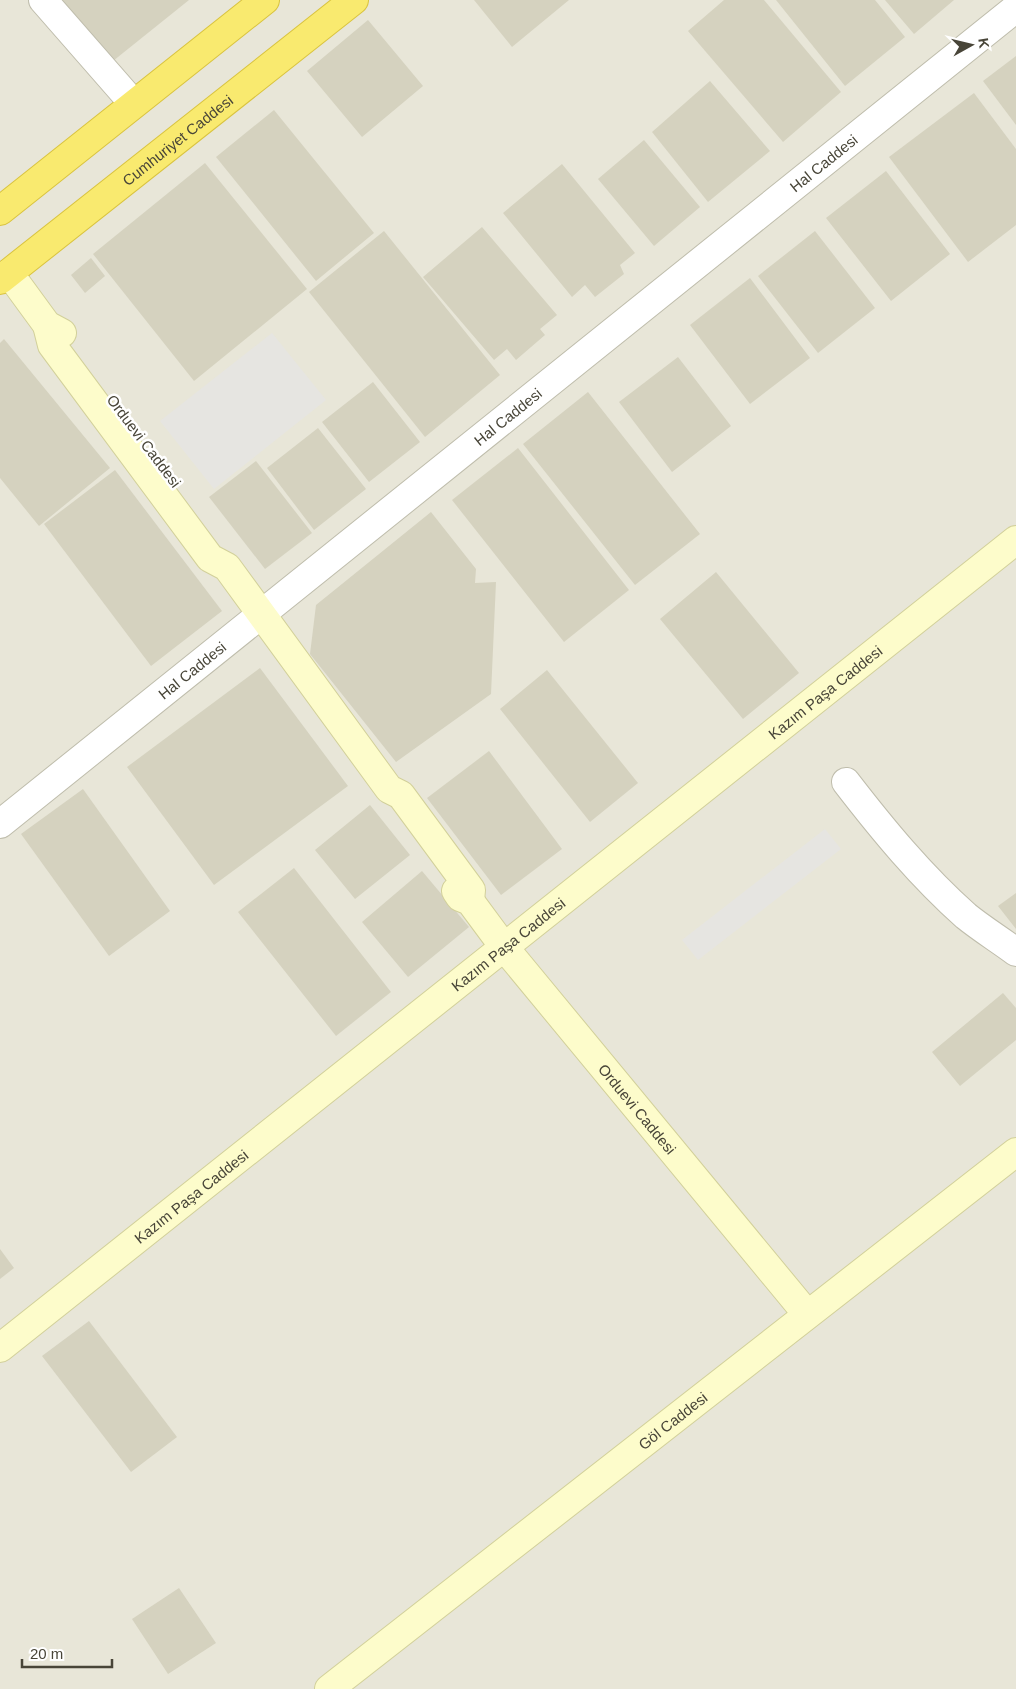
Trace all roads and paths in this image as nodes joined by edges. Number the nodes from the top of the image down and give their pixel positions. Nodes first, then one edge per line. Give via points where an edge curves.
1 (43, 0) edge
2 (265, 0) edge
3 (354, 0) edge
4 (1016, 8) edge
5 (133, 103) junction
6 (0, 211) edge
7 (4, 277) edge
8 (1016, 540) edge
9 (262, 614) junction
10 (846, 782) dead end
11 (0, 824) edge
12 (504, 947) junction
13 (1016, 952) edge
14 (1016, 1152) edge
15 (807, 1314) junction
16 (0, 1348) edge
17 (329, 1689) edge

1 - 5 street
2 - 5 highway
3 - 7 highway, Cumhuriyet Caddesi
4 - 9 street, Hal Caddesi
5 - 6 highway
7 - 9 street, Orduevi Caddesi via 47,325 66,336 224,547 227,567
8 - 12 street, Kazım Paşa Caddesi
9 - 11 street, Hal Caddesi
9 - 12 street, Orduevi Caddesi via 389,789 401,795 471,890 470,901
10 - 13 street via 890,840 924,876 968,917
12 - 15 street, Orduevi Caddesi
12 - 16 street, Kazım Paşa Caddesi
14 - 15 street, Göl Caddesi
15 - 17 street, Göl Caddesi

